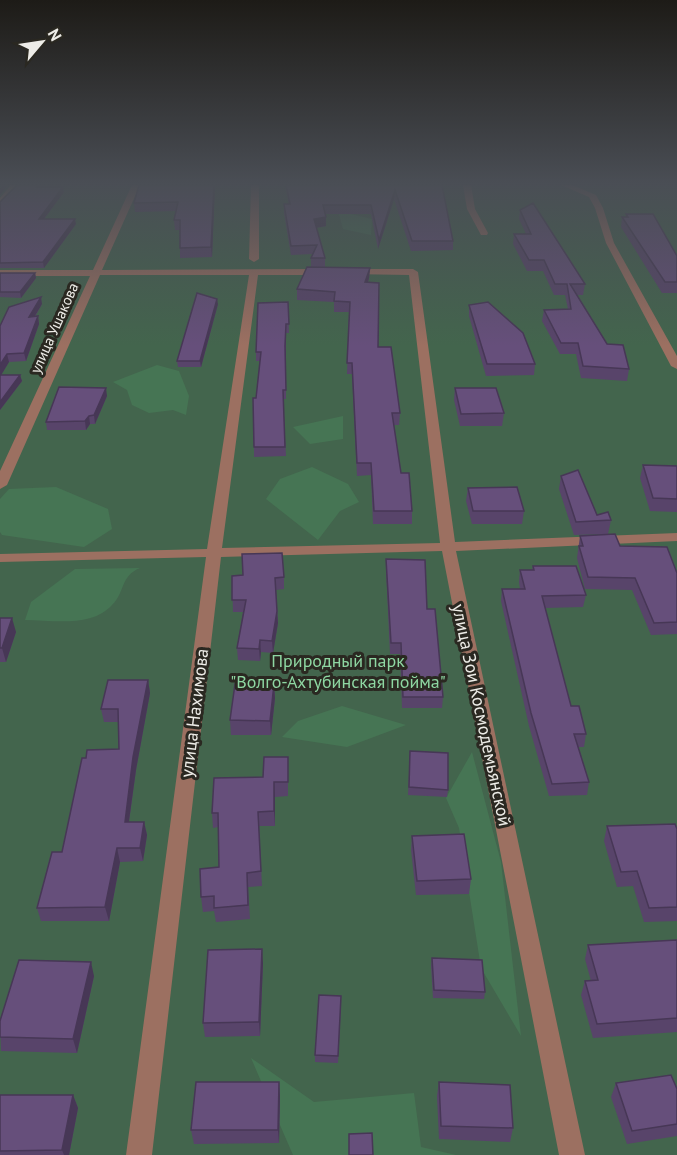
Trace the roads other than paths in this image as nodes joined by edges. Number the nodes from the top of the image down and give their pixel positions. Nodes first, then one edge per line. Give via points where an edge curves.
1 (111, 239) edge
2 (254, 239) edge
3 (609, 239) edge
4 (254, 266) junction
5 (96, 272) junction
6 (334, 272) edge
7 (345, 272) edge
8 (0, 273) edge
9 (677, 366) edge
10 (0, 485) edge
11 (677, 537) edge
12 (448, 547) junction
13 (214, 553) junction
14 (0, 558) edge
15 (139, 1155) edge
16 (572, 1155) edge

1 - 5 street, улица Ушакова
2 - 4 street, улица Нахимова
3 - 9 street
4 - 5 street
4 - 6 street
4 - 13 street, улица Нахимова
5 - 8 street
5 - 10 street, улица Ушакова
7 - 12 street, улица Зои Космодемьянской via 413,272
11 - 12 street
12 - 13 street
12 - 16 street, улица Зои Космодемьянской
13 - 14 street
13 - 15 street, улица Нахимова

